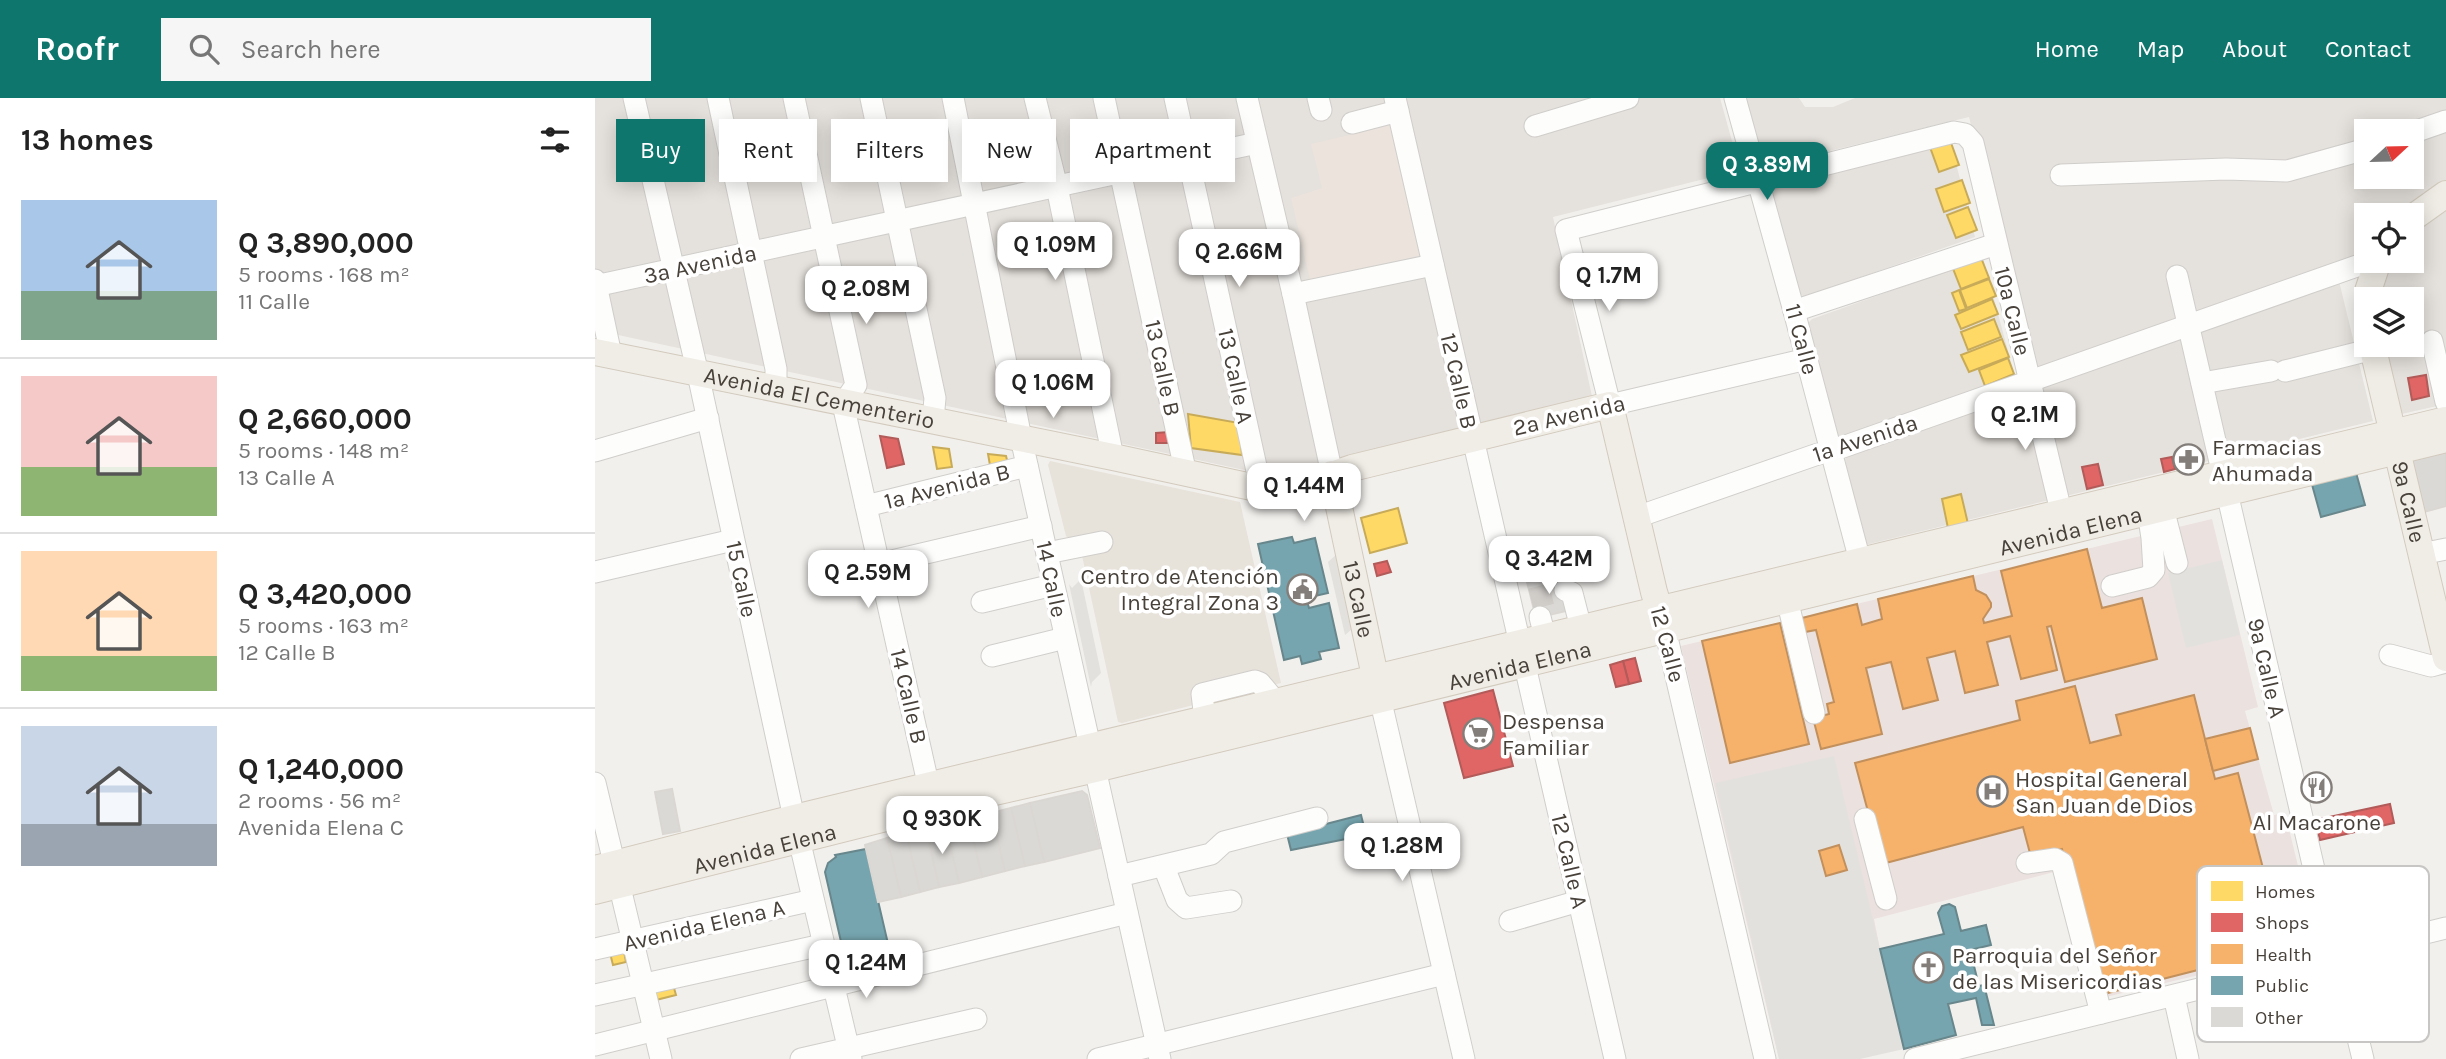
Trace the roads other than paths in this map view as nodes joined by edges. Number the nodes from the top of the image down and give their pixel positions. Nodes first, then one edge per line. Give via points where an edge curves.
1 (634, 98) edge
2 (718, 98) edge
3 (794, 98) edge
4 (871, 98) edge
5 (953, 98) edge
6 (1035, 98) edge
7 (1104, 98) edge
8 (1175, 98) edge
9 (1247, 98) edge
10 (1627, 98) edge
11 (1735, 98) edge
12 (1396, 104) edge
13 (1109, 119) edge
14 (1180, 119) edge
15 (2446, 121) edge
16 (1352, 123) dead end
17 (1535, 126) dead end
18 (2424, 129) edge
19 (1257, 143) junction
20 (1235, 148) edge
21 (2354, 152) edge
22 (2061, 175) dead end
23 (1080, 182) edge
24 (1123, 182) edge
25 (1195, 182) edge
26 (1759, 183) junction
27 (1057, 187) junction
28 (2446, 194) edge
29 (976, 205) junction
30 (2424, 210) edge
31 (898, 221) junction
32 (826, 237) junction
33 (1996, 244) junction
34 (753, 253) junction
35 (1433, 265) junction
36 (2354, 267) edge
37 (674, 270) junction
38 (2177, 276) dead end
39 (595, 284) edge
40 (1293, 294) junction
41 (1794, 311) junction
42 (2188, 325) junction
43 (2433, 341) dead end
44 (2354, 352) edge
45 (603, 354) edge
46 (2375, 357) edge
47 (1807, 359) junction
48 (698, 374) junction
49 (2030, 381) junction
50 (2202, 383) junction
51 (776, 390) junction
52 (2446, 402) edge
53 (843, 404) junction
54 (1610, 405) junction
55 (708, 418) junction
56 (933, 420) junction
57 (2446, 420) edge
58 (1021, 438) junction
59 (1472, 438) junction
60 (2446, 439) edge
61 (2395, 441) junction
62 (1832, 450) junction
63 (595, 451) edge
64 (1113, 457) junction
65 (1027, 466) junction
66 (1186, 474) junction
67 (1332, 474) junction
68 (2223, 484) junction
69 (1272, 490) junction
70 (866, 506) junction
71 (2155, 510) junction
72 (1339, 511) junction
73 (1637, 517) junction
74 (2064, 522) junction
75 (1041, 526) junction
76 (733, 540) junction
77 (1102, 542) dead end
78 (2433, 552) edge
79 (1047, 554) junction
80 (2177, 563) dead end
81 (879, 565) junction
82 (1862, 570) junction
83 (595, 572) edge
84 (1053, 585) junction
85 (2112, 586) dead end
86 (1565, 590) dead end
87 (1787, 599) junction
88 (982, 603) dead end
89 (1662, 619) junction
90 (1529, 627) junction
91 (1581, 628) junction
92 (1065, 638) junction
93 (2390, 655) dead end
94 (992, 656) dead end
95 (2445, 656) edge
96 (1378, 688) junction
97 (1814, 713) dead end
98 (1092, 758) junction
99 (595, 783) edge
100 (931, 796) junction
101 (1317, 818) dead end
102 (1865, 819) dead end
103 (797, 830) junction
104 (2028, 863) dead end
105 (2313, 866) edge
106 (1164, 867) junction
107 (1119, 876) junction
108 (606, 877) edge
109 (1886, 898) dead end
110 (813, 900) junction
111 (1231, 901) dead end
112 (1579, 901) junction
113 (1127, 914) junction
114 (1510, 921) dead end
115 (2446, 928) edge
116 (2429, 932) edge
117 (633, 940) junction
118 (823, 945) junction
119 (595, 949) edge
120 (1444, 974) junction
121 (643, 983) junction
122 (835, 986) junction
123 (2197, 990) edge
124 (595, 995) edge
125 (2174, 996) junction
126 (2101, 1013) junction
127 (977, 1019) dead end
128 (654, 1030) junction
129 (2359, 1042) edge
130 (595, 1045) edge
131 (1159, 1052) edge
132 (1977, 1052) edge
133 (849, 1053) edge
134 (661, 1059) edge
135 (801, 1059) edge
136 (1098, 1059) edge
137 (1464, 1059) edge
138 (1615, 1059) edge
139 (1765, 1059) edge
140 (1915, 1059) edge
141 (2188, 1059) edge
142 (2363, 1059) edge

1 - 37 street, 15 Calle
2 - 34 street
3 - 32 street
4 - 31 street
5 - 29 street, 14 Calle
6 - 27 street
7 - 13 street, 13 Calle B
8 - 14 street, 13 Calle A
9 - 19 street, 13 Calle
10 - 17 street
11 - 26 street, 11 Calle
12 - 16 street
12 - 35 street, 12 Calle B
15 - 18 street
19 - 20 street, 3a Avenida
19 - 40 street, 13 Calle
21 - 22 street via 2287,171
23 - 27 street, 3a Avenida
24 - 66 street, 13 Calle B
25 - 69 street, 13 Calle A
26 - 33 street, 10a Calle via 1954,132 1965,134 1973,143
26 - 41 street, 11 Calle
26 - 54 street, 12 Calle via 1566,230
27 - 29 street, 3a Avenida
27 - 64 street
28 - 30 main road
29 - 31 street, 3a Avenida
29 - 58 street, 14 Calle
31 - 32 street, 3a Avenida
31 - 56 street via 935,398
32 - 34 street, 3a Avenida
32 - 53 street via 856,385
33 - 41 street
33 - 49 street, 10a Calle
34 - 37 street, 3a Avenida
34 - 51 street
35 - 40 street
35 - 59 street, 12 Calle B
36 - 42 street, 1a Avenida
37 - 39 street, 3a Avenida
37 - 48 street, 15 Calle
38 - 42 street, 9a Calle A
39 - 45 street
40 - 67 street, 13 Calle
41 - 47 street, 11 Calle
42 - 49 street, 1a Avenida
42 - 50 street, 9a Calle A
43 - 52 street
44 - 50 street via 2278,371
45 - 48 main road, Avenida El Cementerio
46 - 61 main road, 9a Calle
47 - 54 street, 2a Avenida
47 - 62 street, 11 Calle
48 - 51 main road, Avenida El Cementerio
48 - 55 street, 15 Calle
49 - 62 street, 1a Avenida
49 - 74 street, 10a Calle
50 - 68 street, 9a Calle A
51 - 53 main road, Avenida El Cementerio
53 - 56 main road, Avenida El Cementerio
53 - 70 street, 14 Calle B
54 - 59 main road, 2a Avenida
54 - 73 main road, 12 Calle
55 - 63 street
55 - 76 street, 15 Calle
56 - 58 main road, Avenida El Cementerio
57 - 61 main road, Avenida Elena
58 - 64 main road, Avenida El Cementerio
58 - 65 street, 14 Calle
59 - 67 main road, 2a Avenida
59 - 90 street, 12 Calle B
60 - 61 main road, Avenida Elena
61 - 68 main road, Avenida Elena
61 - 78 main road, 9a Calle
62 - 73 street, 1a Avenida
62 - 82 street, 11 Calle
64 - 66 main road, Avenida El Cementerio
65 - 70 street, 1a Avenida B
65 - 75 street, 14 Calle
66 - 69 main road, Avenida El Cementerio
67 - 69 main road
67 - 72 main road, 13 Calle
68 - 71 main road, Avenida Elena
68 - 74 main road, Avenida Elena
68 - 105 street, 9a Calle A
69 - 72 main road, Avenida El Cementerio
70 - 81 street, 14 Calle B
71 - 74 main road, Avenida Elena
71 - 80 street
71 - 85 street via 2154,570 2148,577
72 - 96 main road, 13 Calle
73 - 89 main road, 12 Calle
74 - 82 main road, Avenida Elena
75 - 79 street, 14 Calle
75 - 81 street
76 - 83 street
76 - 103 street, 15 Calle
77 - 79 street
78 - 95 main road, 9a Calle
79 - 84 street, 14 Calle
81 - 100 street, 14 Calle B
82 - 87 main road, Avenida Elena
82 - 89 main road, Avenida Elena
84 - 88 street
84 - 92 street, 14 Calle
86 - 91 street via 1572,593
87 - 89 main road, Avenida Elena
87 - 97 street
89 - 90 main road, Avenida Elena
89 - 91 main road, Avenida Elena
89 - 139 street, 12 Calle
90 - 91 main road, Avenida Elena
90 - 96 main road, Avenida Elena
90 - 112 street, 12 Calle A
92 - 94 street
92 - 98 street, 14 Calle
93 - 95 street via 2414,660
96 - 98 main road, Avenida Elena
96 - 98 main road, Avenida Elena via 1276,702 1205,719
96 - 120 street, 13 Calle
98 - 100 main road, Avenida Elena
98 - 107 street, 14 Calle
99 - 108 street
100 - 103 main road, Avenida Elena
101 - 106 street via 1224,842 1211,854
102 - 109 street
103 - 108 main road, Avenida Elena
103 - 110 street, 15 Calle
104 - 126 street via 2055,859 2063,863
106 - 107 street
106 - 111 street via 1185,908
107 - 113 street, 14 Calle
108 - 117 street
110 - 117 street, Avenida Elena A
110 - 118 street, 15 Calle
112 - 114 street
112 - 138 street, 12 Calle A
113 - 122 street
113 - 131 street, 14 Calle
115 - 116 street
117 - 119 street, Avenida Elena A
117 - 121 street
118 - 121 street
118 - 122 street, 15 Calle
120 - 131 street
120 - 137 street, 13 Calle
121 - 124 street
121 - 128 street
122 - 128 street
122 - 133 street, 15 Calle
123 - 125 street
125 - 126 street
125 - 141 street
126 - 132 street
127 - 133 street
128 - 130 street
128 - 134 street
129 - 142 street, 9a Calle A
131 - 136 street
132 - 140 street
133 - 135 street

